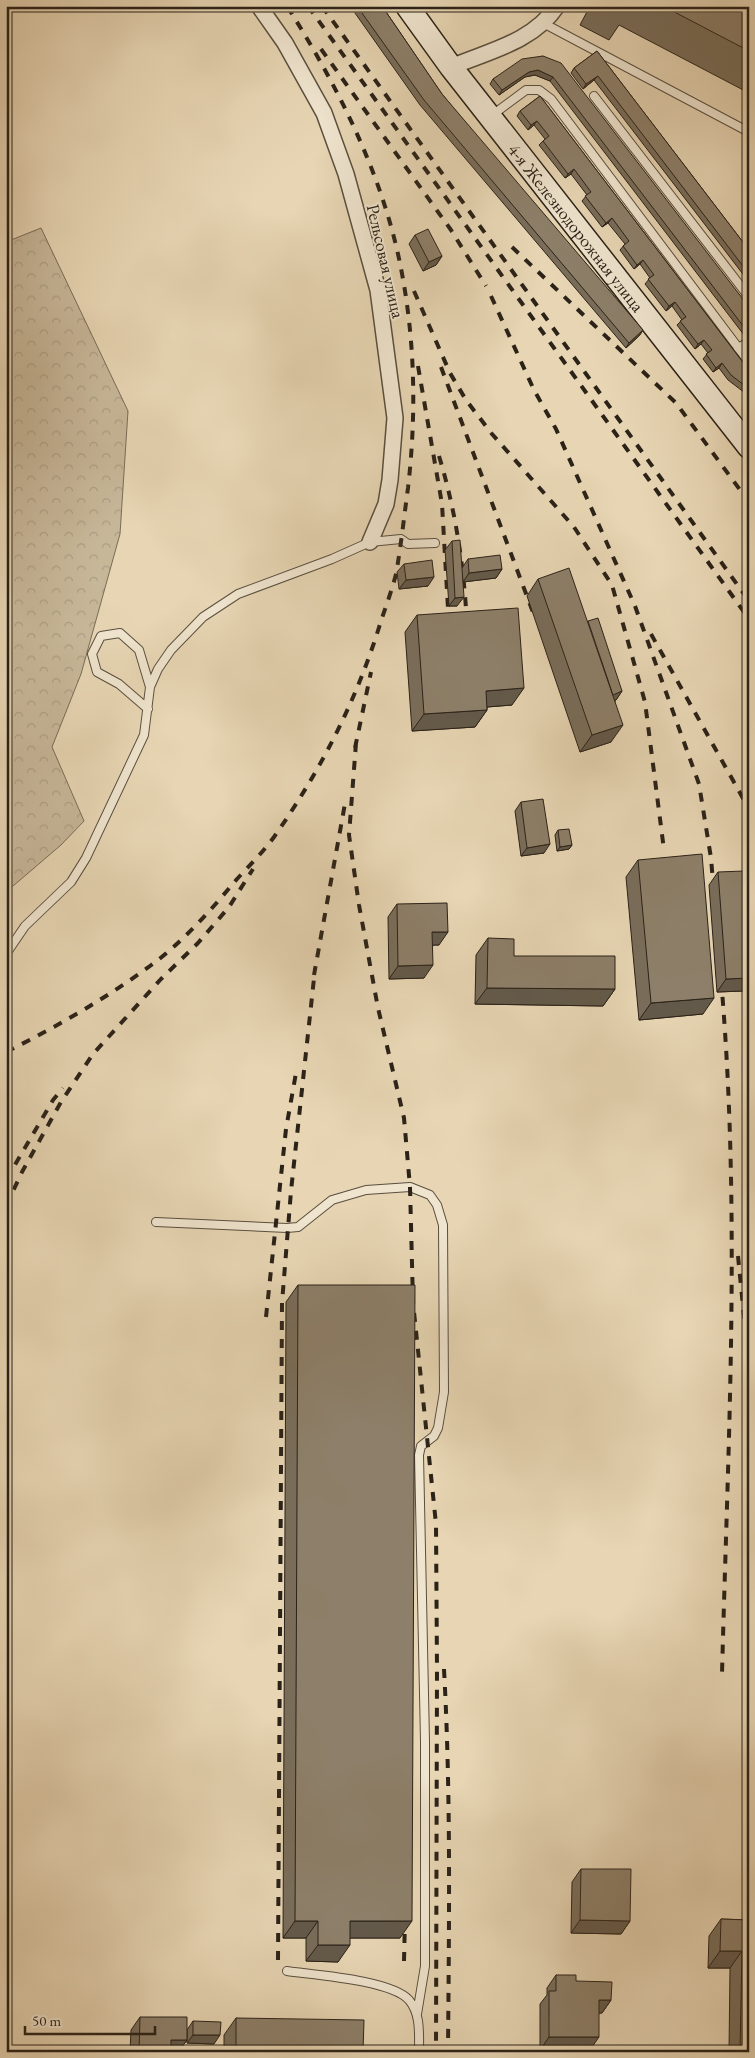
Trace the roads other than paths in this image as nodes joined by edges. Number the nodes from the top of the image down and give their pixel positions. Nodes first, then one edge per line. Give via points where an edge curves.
1 (259, 6) edge
2 (407, 6) edge
3 (557, 6) edge
4 (543, 23) junction
5 (451, 67) junction
6 (594, 96) dead end
7 (490, 116) junction
8 (749, 132) edge
9 (749, 297) edge
10 (749, 342) edge
11 (738, 348) junction
12 (749, 362) edge
13 (749, 448) edge
14 (370, 542) junction
15 (434, 544) dead end
16 (150, 688) junction
17 (148, 709) junction
18 (6, 954) edge
19 (156, 1222) dead end
20 (287, 1971) dead end
21 (417, 2014) junction
22 (419, 2052) edge

1 - 14 street, Рельсовая улица via 285,43 324,112 346,174 378,290 395,418 386,504
2 - 5 main road, 4-я Железнодорожная улица
3 - 4 street
4 - 5 street via 514,42
4 - 8 lane
5 - 7 main road, 4-я Железнодорожная улица
6 - 9 lane
7 - 11 lane via 526,90 539,90 551,99
7 - 13 main road, 4-я Железнодорожная улица
10 - 11 lane
11 - 12 lane
14 - 15 lane via 400,540 408,544
14 - 16 lane via 238,594 202,617 171,650
16 - 17 lane
16 - 17 lane via 139,650 120,633 101,636 92,654 97,672 119,684
17 - 18 lane via 144,735 86,858 70,882 25,926
19 - 21 lane via 298,1227 332,1200 366,1190 410,1187 430,1195 437,1205 442,1225 444,1392 438,1428 434,1436 421,1446 419,1455 425,1741 425,1966
20 - 21 lane via 378,1984 401,1993
21 - 22 lane

